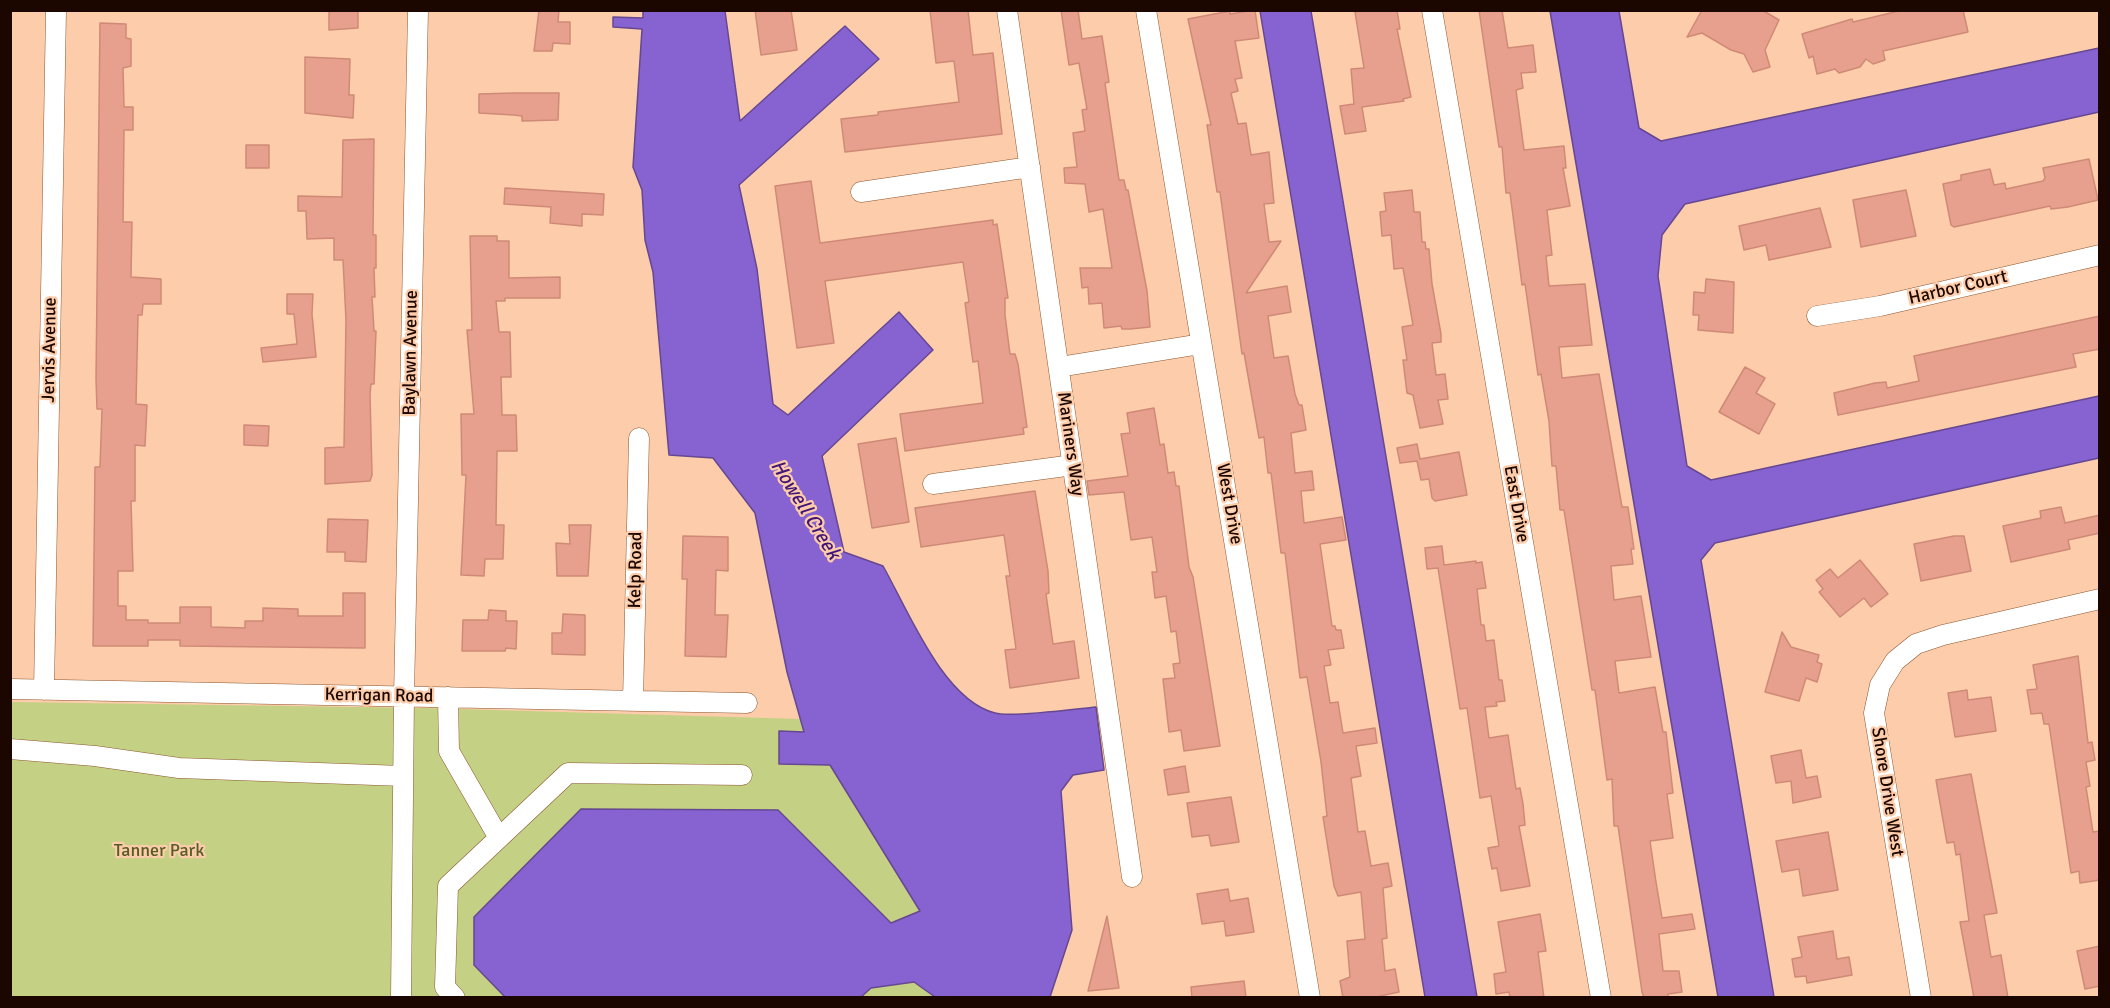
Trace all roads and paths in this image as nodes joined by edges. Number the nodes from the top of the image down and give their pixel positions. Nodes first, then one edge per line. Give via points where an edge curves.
1 (56, 10) edge
2 (418, 10) edge
3 (1007, 10) edge
4 (1146, 10) edge
5 (1432, 10) edge
6 (1030, 166) junction
7 (861, 192) dead end
8 (2100, 255) edge
9 (1817, 316) dead end
10 (1201, 344) junction
11 (1059, 367) junction
12 (639, 438) dead end
13 (1073, 465) junction
14 (933, 484) dead end
15 (2100, 599) edge
16 (10, 689) edge
17 (44, 690) junction
18 (404, 696) junction
19 (448, 697) junction
20 (633, 701) junction
21 (747, 703) dead end
22 (10, 749) edge
23 (742, 775) dead end
24 (403, 776) junction
25 (499, 838) junction
26 (1132, 877) dead end
27 (401, 998) edge
28 (455, 998) edge
29 (1310, 998) edge
30 (1601, 998) edge
31 (1921, 998) edge

1 - 17 street, Jervis Avenue
2 - 18 street, Baylawn Avenue
3 - 6 street, Mariners Way
4 - 10 street, West Drive
5 - 30 street, East Drive
6 - 7 street
6 - 11 street, Mariners Way
8 - 9 street, Harbor Court via 1880,306
10 - 11 street
10 - 29 street, West Drive
11 - 13 street, Mariners Way
12 - 20 street, Kelp Road
13 - 14 street
13 - 26 street, Mariners Way
15 - 31 street, Shore Drive West via 1916,644 1894,661 1880,685 1874,713
16 - 17 street, Kerrigan Road
17 - 18 street, Kerrigan Road
18 - 19 street, Kerrigan Road
18 - 24 street
19 - 20 street, Kerrigan Road
19 - 25 street via 449,751
20 - 21 street, Kerrigan Road
22 - 24 street via 179,768
23 - 25 street via 568,773
24 - 27 street
25 - 28 street via 448,886 445,987

